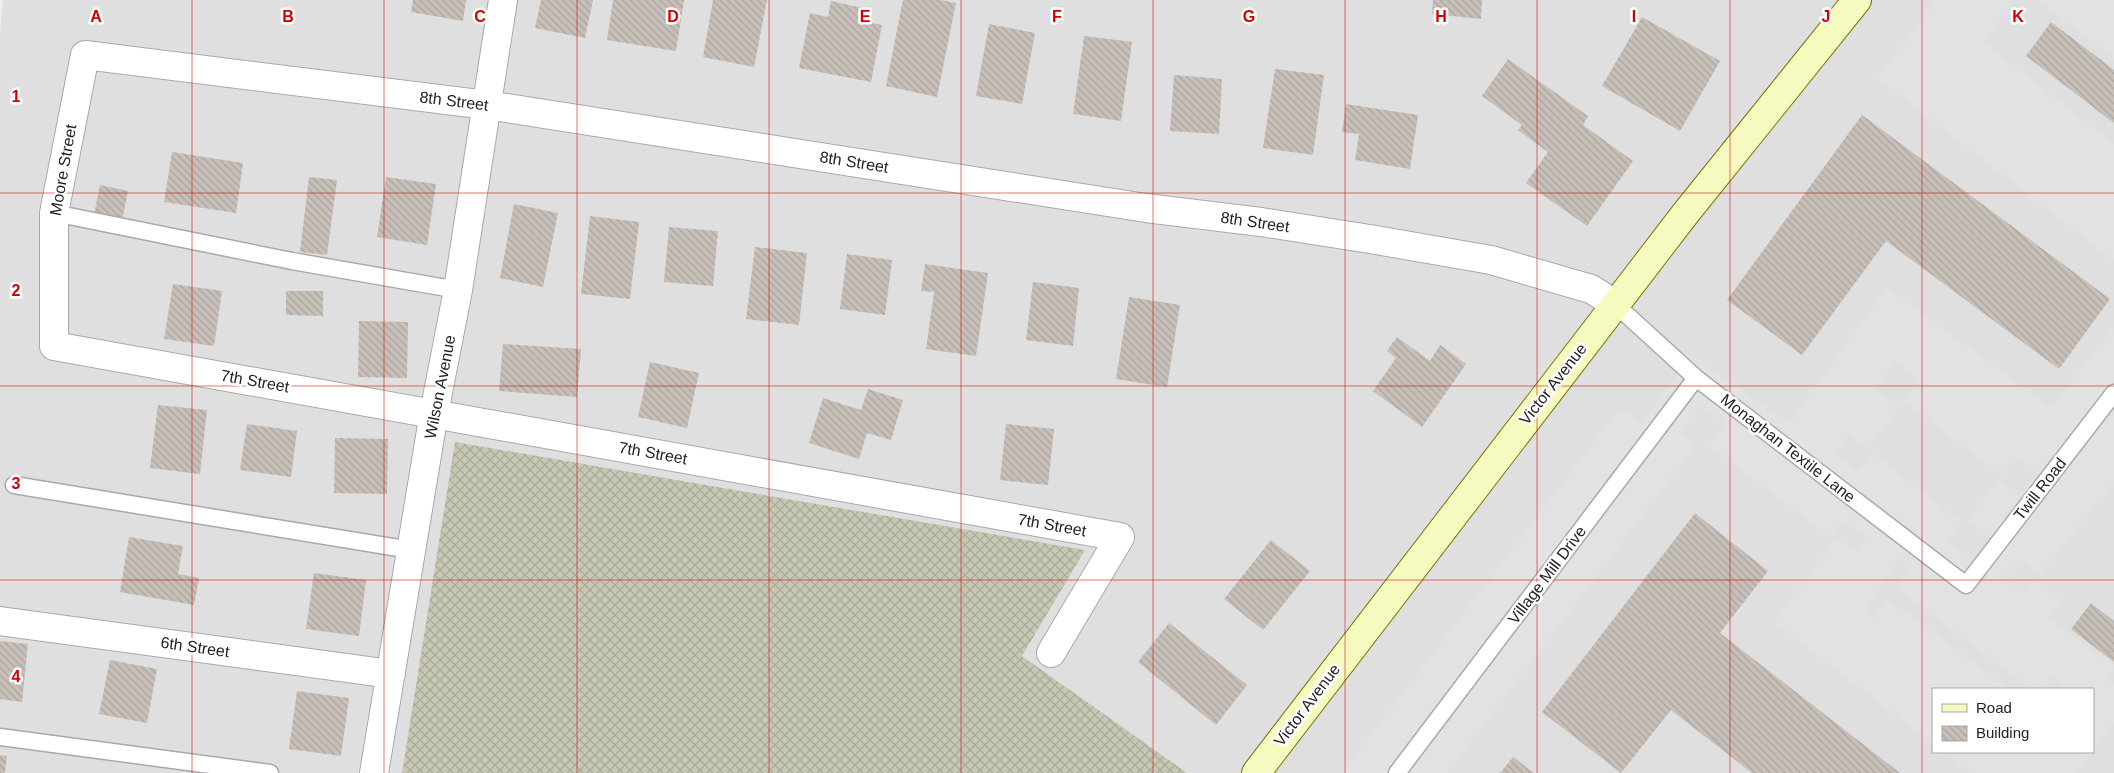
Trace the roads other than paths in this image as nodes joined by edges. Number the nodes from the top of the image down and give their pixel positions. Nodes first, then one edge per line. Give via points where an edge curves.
1 (503, 0) edge
2 (1857, 0) edge
3 (85, 55) joint
4 (487, 105) junction
5 (54, 213) junction
6 (458, 290) junction
7 (1615, 304) junction
8 (54, 346) joint
9 (1696, 378) junction
10 (2114, 393) edge
11 (434, 413) junction
12 (14, 485) dead end
13 (411, 550) junction
14 (1966, 585) joint
15 (0, 621) edge
16 (1050, 653) dead end
17 (390, 674) junction
18 (0, 737) edge
19 (270, 773) edge
20 (374, 773) edge
21 (1256, 773) edge
22 (1397, 773) edge

1 - 4 street, Wilson Avenue
2 - 7 street, Victor Avenue
3 - 4 street, 8th Street
3 - 5 street, Moore Street
4 - 6 street, Wilson Avenue
4 - 7 street, 8th Street via 1491,260 1591,289
5 - 6 lane
5 - 8 street, Moore Street
6 - 11 street, Wilson Avenue
7 - 9 lane, Monaghan Textile Lane
7 - 21 street, Victor Avenue
8 - 11 street, 7th Street
9 - 14 lane, Monaghan Textile Lane
9 - 22 lane, Village Mill Drive
10 - 14 lane, Twill Road
11 - 13 street, Wilson Avenue
11 - 16 street, 7th Street via 1120,537
12 - 13 lane
13 - 17 street, Wilson Avenue
15 - 17 street, 6th Street
17 - 20 street, Wilson Avenue
18 - 19 lane

